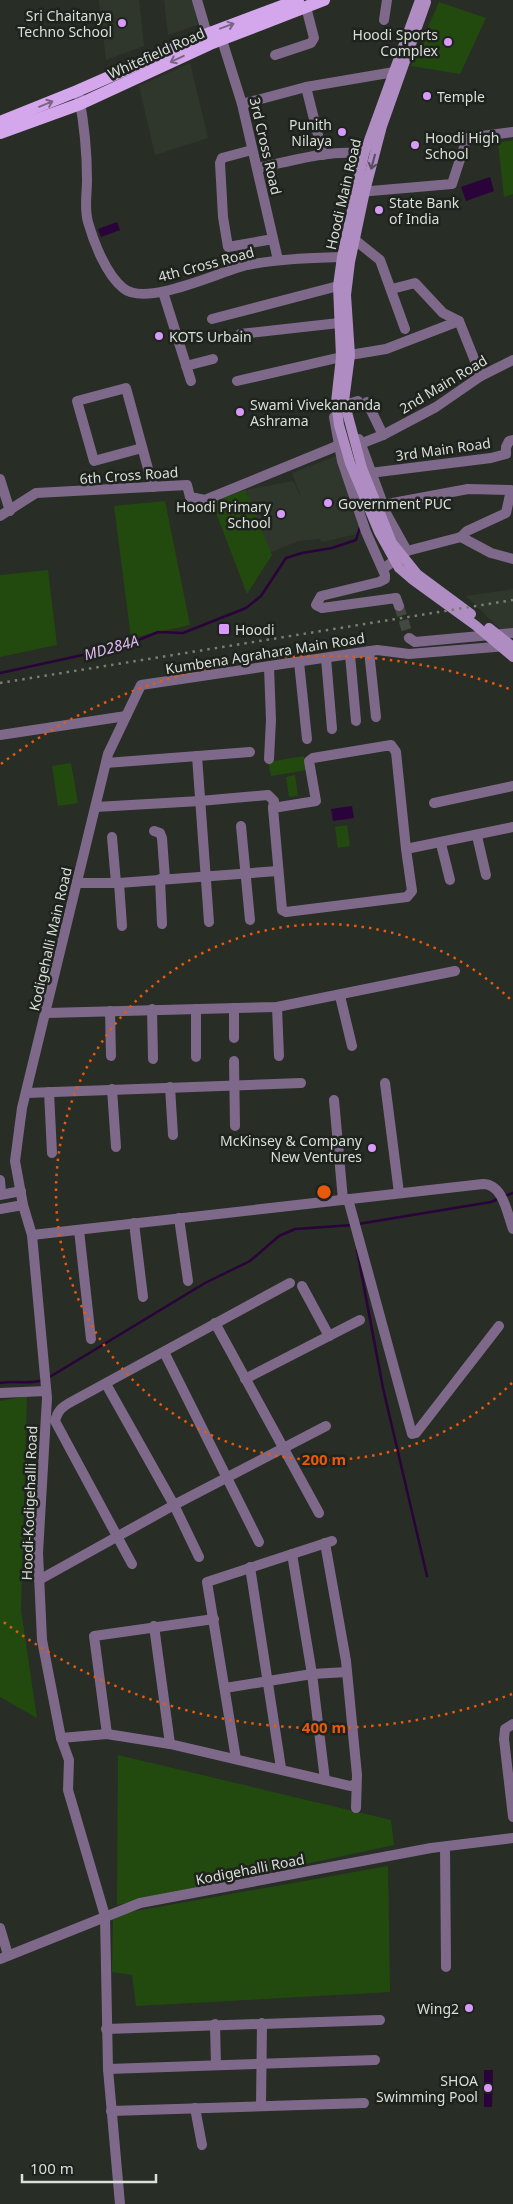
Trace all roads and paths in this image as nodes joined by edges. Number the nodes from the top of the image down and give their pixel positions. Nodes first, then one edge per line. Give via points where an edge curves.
1 (197, 0) edge
2 (324, 0) edge
3 (387, 0) edge
4 (420, 0) edge
5 (427, 0) edge
6 (302, 4) edge
7 (384, 20) dead end
8 (207, 34) junction
9 (222, 40) junction
10 (275, 55) dead end
11 (397, 72) junction
12 (306, 87) junction
13 (79, 98) junction
14 (242, 104) junction
15 (0, 122) edge
16 (513, 132) edge
17 (0, 133) edge
18 (252, 150) junction
19 (364, 154) junction
20 (323, 155) junction
21 (258, 168) junction
22 (360, 192) junction
23 (273, 238) junction
24 (354, 240) junction
25 (342, 257) junction
26 (278, 260) junction
27 (338, 286) junction
28 (392, 289) junction
29 (163, 292) junction
30 (212, 319) dead end
31 (459, 321) junction
32 (338, 323) junction
33 (405, 329) dead end
34 (240, 334) dead end
35 (345, 356) junction
36 (213, 359) dead end
37 (513, 360) edge
38 (186, 366) junction
39 (481, 376) junction
40 (191, 380) dead end
41 (238, 382) dead end
42 (342, 404) junction
43 (383, 435) junction
44 (511, 441) edge
45 (360, 444) junction
46 (338, 446) junction
47 (142, 448) junction
48 (370, 473) junction
49 (0, 478) edge
50 (153, 487) junction
51 (382, 504) junction
52 (10, 510) junction
53 (0, 516) edge
54 (461, 537) junction
55 (407, 551) junction
56 (513, 559) edge
57 (383, 569) junction
58 (399, 606) dead end
59 (513, 633) edge
60 (409, 638) dead end
61 (513, 646) edge
62 (494, 647) junction
63 (369, 651) junction
64 (350, 654) junction
65 (513, 657) edge
66 (326, 658) junction
67 (299, 662) junction
68 (513, 663) edge
69 (269, 666) junction
70 (141, 685) joint
71 (126, 716) junction
72 (376, 717) dead end
73 (356, 721) dead end
74 (332, 729) dead end
75 (0, 735) edge
76 (307, 739) dead end
77 (250, 752) dead end
78 (197, 756) junction
79 (269, 759) dead end
80 (106, 763) junction
81 (513, 786) edge
82 (200, 801) junction
83 (434, 803) dead end
84 (96, 807) junction
85 (273, 808) junction
86 (241, 826) dead end
87 (513, 827) edge
88 (154, 831) dead end
89 (477, 836) junction
90 (112, 837) dead end
91 (441, 844) junction
92 (406, 850) junction
93 (278, 871) junction
94 (246, 872) junction
95 (486, 875) dead end
96 (206, 876) junction
97 (163, 879) junction
98 (450, 880) dead end
99 (78, 882) junction
100 (117, 883) junction
101 (250, 920) dead end
102 (209, 922) dead end
103 (162, 924) dead end
104 (122, 926) dead end
105 (455, 971) dead end
106 (340, 996) junction
107 (277, 1007) junction
108 (234, 1008) junction
109 (152, 1009) junction
110 (196, 1009) junction
111 (110, 1011) junction
112 (47, 1012) junction
113 (234, 1038) dead end
114 (352, 1046) dead end
115 (111, 1056) dead end
116 (279, 1056) dead end
117 (196, 1057) dead end
118 (153, 1059) dead end
119 (234, 1061) dead end
120 (301, 1083) dead end
121 (385, 1083) dead end
122 (234, 1084) junction
123 (170, 1087) junction
124 (112, 1089) junction
125 (49, 1092) junction
126 (26, 1093) junction
127 (334, 1100) dead end
128 (235, 1126) dead end
129 (173, 1135) dead end
130 (116, 1147) dead end
131 (52, 1152) dead end
132 (0, 1180) edge
133 (21, 1191) junction
134 (399, 1193) junction
135 (1, 1194) edge
136 (346, 1199) junction
137 (23, 1205) junction
138 (0, 1209) edge
139 (179, 1218) junction
140 (134, 1223) junction
141 (513, 1229) edge
142 (79, 1230) junction
143 (32, 1235) junction
144 (188, 1281) dead end
145 (290, 1283) dead end
146 (302, 1286) dead end
147 (143, 1297) dead end
148 (360, 1320) dead end
149 (215, 1323) junction
150 (499, 1326) dead end
151 (329, 1336) junction
152 (91, 1339) dead end
153 (164, 1352) junction
154 (244, 1379) junction
155 (45, 1383) junction
156 (106, 1384) junction
157 (0, 1393) edge
158 (326, 1426) dead end
159 (283, 1449) junction
160 (227, 1478) junction
161 (174, 1506) junction
162 (319, 1513) dead end
163 (119, 1538) junction
164 (259, 1542) dead end
165 (292, 1554) junction
166 (199, 1557) dead end
167 (132, 1564) dead end
168 (250, 1568) junction
169 (39, 1580) junction
170 (214, 1619) junction
171 (154, 1626) junction
172 (347, 1672) junction
173 (312, 1674) junction
174 (268, 1681) junction
175 (224, 1688) junction
176 (513, 1724) edge
177 (107, 1734) junction
178 (61, 1738) junction
179 (170, 1744) junction
180 (236, 1759) junction
181 (280, 1768) junction
182 (325, 1780) junction
183 (356, 1784) junction
184 (356, 1808) dead end
185 (513, 1817) edge
186 (513, 1838) edge
187 (445, 1846) junction
188 (105, 1916) junction
189 (0, 1928) edge
190 (4, 1957) edge
191 (446, 1967) dead end
192 (380, 2020) dead end
193 (262, 2023) junction
194 (215, 2024) junction
195 (106, 2029) junction
196 (375, 2060) dead end
197 (262, 2064) junction
198 (216, 2065) junction
199 (108, 2069) junction
200 (364, 2103) dead end
201 (261, 2105) junction
202 (195, 2108) junction
203 (111, 2110) junction
204 (202, 2145) dead end
205 (120, 2204) edge

1 - 8 street
2 - 6 main road, Whitefield Road
3 - 7 street
4 - 11 main road, Hoodi Main Road
5 - 11 main road
8 -> 6 main road, Whitefield Road
6 - 9 main road, Whitefield Road
6 - 10 street via 314,38
8 - 13 main road, Whitefield Road
9 -> 13 main road, Whitefield Road
9 - 14 street, 3rd Cross Road
11 - 12 street
11 - 19 main road, Hoodi Main Road
11 -> 22 main road
12 - 14 street
12 - 20 street
15 -> 13 main road, Whitefield Road
13 - 17 main road, Whitefield Road
13 - 29 street, 4th Cross Road via 87,180 85,205 104,264 124,289
14 - 18 street, 3rd Cross Road
16 - 22 street via 467,138 452,184
18 - 21 street, 3rd Cross Road
18 - 23 street via 222,158 220,162 228,247
19 - 20 street
19 - 22 main road, Hoodi Main Road
20 - 21 street
21 - 23 street, 3rd Cross Road
22 - 24 main road
22 - 25 main road, Hoodi Main Road
23 - 26 street, 3rd Cross Road
24 - 28 street via 380,260
24 - 35 main road via 346,295
25 - 26 street, 4th Cross Road
25 - 27 main road, Hoodi Main Road
26 - 29 street, 4th Cross Road via 246,266
27 - 30 street
27 - 32 main road, Hoodi Main Road
28 - 31 street via 415,283 443,313
28 - 33 street
29 - 38 street
31 - 35 street via 386,350
31 - 39 street
32 - 34 street
32 - 35 main road, Hoodi Main Road
35 - 41 street
35 - 42 main road, Hoodi Main Road
36 - 38 street
37 - 39 street, 2nd Main Road
38 - 40 street
39 - 43 street, 2nd Main Road via 436,408
42 - 43 street via 363,401
42 - 45 street via 352,411
42 - 46 street via 332,409
42 - 61 main road via 362,468 392,543 400,555 417,574
42 - 65 main road via 343,442 350,463 379,532 399,568
43 - 45 street, 2nd Main Road
44 - 48 street, 3rd Main Road via 506,447 506,454 491,458
45 - 48 street
46 - 50 street, 6th Cross Road via 205,500 190,497 187,485
46 - 57 street via 366,532
47 - 47 street via 126,388 77,401 94,461
47 - 50 street
48 - 51 street
49 - 52 street
50 - 52 street, 6th Cross Road via 36,494
51 - 54 street via 468,489 511,490 506,513
51 - 55 street
52 - 53 street, 6th Cross Road
54 - 55 street
54 - 56 street via 491,554
55 - 57 street
57 - 58 street via 385,579 321,596 316,605 322,608 396,598
59 - 60 street via 415,642
61 - 62 street, Kumbena Agrahara Main Road
62 - 63 street, Kumbena Agrahara Main Road via 409,654
62 - 68 street
63 - 64 street, Kumbena Agrahara Main Road
63 - 72 street
64 - 66 street, Kumbena Agrahara Main Road
64 - 73 street
66 - 67 street, Kumbena Agrahara Main Road
66 - 74 street
67 - 69 street, Kumbena Agrahara Main Road
67 - 76 street
69 - 70 street, Kumbena Agrahara Main Road
69 - 79 street
70 - 71 street, Kodigehalli Main Road
71 - 75 street
71 - 80 street, Kodigehalli Main Road
77 - 78 street
78 - 80 street
78 - 82 street
80 - 84 street, Kodigehalli Main Road
81 - 83 street
82 - 84 street
82 - 85 street via 268,795 274,801
82 - 96 street
84 - 99 street, Kodigehalli Main Road
85 - 92 street via 316,801 309,761 313,758 390,745 396,752
85 - 93 street
86 - 94 street
87 - 89 street
88 - 97 street via 162,838
89 - 91 street
89 - 95 street
90 - 100 street
91 - 92 street
91 - 98 street
92 - 93 street via 412,891 407,897 284,912
93 - 94 street
94 - 96 street
94 - 101 street
96 - 97 street
96 - 102 street
97 - 100 street
97 - 103 street
99 - 100 street
99 - 112 street, Kodigehalli Main Road
100 - 104 street
105 - 106 street
106 - 107 street
106 - 114 street
107 - 108 street
107 - 116 street
108 - 110 street
108 - 113 street
109 - 110 street
109 - 111 street
109 - 118 street
110 - 117 street
111 - 112 street
111 - 115 street
112 - 126 street, Kodigehalli Main Road
119 - 122 street
120 - 122 street
121 - 134 street
122 - 123 street
122 - 128 street
123 - 124 street
123 - 129 street
124 - 125 street
124 - 130 street
125 - 126 street
125 - 131 street
126 - 133 street, Kodigehalli Main Road via 15,1161
127 - 136 street
132 - 135 street
133 - 135 street
133 - 137 street, Kodigehalli Main Road
134 - 136 street
134 - 141 street via 491,1184 499,1192
136 - 139 street
136 - 150 street via 412,1434
137 - 138 street
137 - 143 street, Hoodi-Kodigehalli Road
139 - 140 street
139 - 144 street
140 - 142 street
140 - 147 street
142 - 143 street
142 - 152 street
143 - 155 street, Hoodi-Kodigehalli Road
145 - 149 street
146 - 151 street
148 - 151 street
149 - 153 street
149 - 154 street
151 - 154 street
153 - 156 street
153 - 160 street
154 - 159 street
155 - 157 street
155 - 169 street, Hoodi-Kodigehalli Road
156 - 161 street
156 - 163 street via 61,1408 55,1421
158 - 159 street
159 - 160 street
159 - 162 street
160 - 161 street
160 - 164 street
161 - 163 street
161 - 166 street
163 - 167 street
163 - 169 street
165 - 168 street
165 - 172 street via 328,1542
165 - 173 street
168 - 170 street via 207,1582
168 - 174 street
169 - 178 street, Hoodi-Kodigehalli Road via 42,1640
170 - 171 street
170 - 175 street
171 - 177 street via 94,1636
171 - 179 street
172 - 173 street
172 - 183 street
173 - 174 street
173 - 182 street
174 - 175 street
174 - 181 street
175 - 180 street
176 - 185 street via 505,1729 504,1739
177 - 178 street
177 - 179 street
178 - 188 street, Hoodi-Kodigehalli Road via 69,1760 68,1790
179 - 180 street
180 - 181 street
181 - 182 street
182 - 183 street via 350,1786
183 - 184 street
186 - 187 street, Kodigehalli Road
187 - 188 street, Kodigehalli Road via 140,1904
187 - 191 street
188 - 190 street, Kodigehalli Road
188 - 195 street, Hoodi-Kodigehalli Road
189 - 190 street
192 - 193 street
193 - 194 street
193 - 197 street
194 - 195 street
194 - 198 street
195 - 199 street, Hoodi-Kodigehalli Road
196 - 197 street
197 - 198 street
197 - 201 street
198 - 199 street
199 - 203 street, Hoodi-Kodigehalli Road
200 - 201 street
201 - 202 street
202 - 203 street
202 - 204 street
203 - 205 street, Hoodi-Kodigehalli Road

